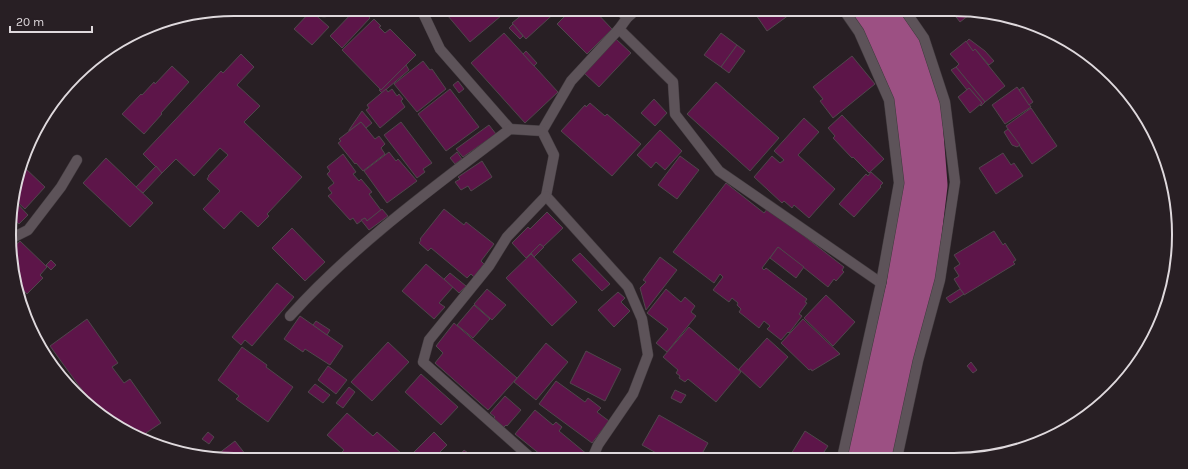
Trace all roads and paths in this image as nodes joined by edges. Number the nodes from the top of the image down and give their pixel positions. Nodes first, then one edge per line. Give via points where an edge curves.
1 (424, 16) edge
2 (848, 16) edge
3 (909, 16) edge
4 (627, 18) edge
5 (619, 29) junction
6 (510, 129) junction
7 (542, 131) junction
8 (77, 160) dead end
9 (546, 196) junction
10 (16, 236) edge
11 (881, 283) junction
12 (290, 316) dead end
13 (525, 453) edge
14 (595, 453) edge
15 (843, 453) edge
16 (898, 453) edge

1 - 6 street via 440,49
2 - 11 street via 859,32 889,100 899,183
3 - 16 street via 924,38 945,102 955,182 940,280 918,361
4 - 5 street
5 - 7 street via 571,81
5 - 11 street via 673,82 675,114 719,171
6 - 7 street
6 - 12 street via 393,219 313,291
7 - 9 street via 554,155
8 - 10 street via 61,187 28,230
9 - 13 street via 506,237 488,266 429,340 423,362
9 - 14 street via 628,287 642,319 648,355 633,394
11 - 15 street

